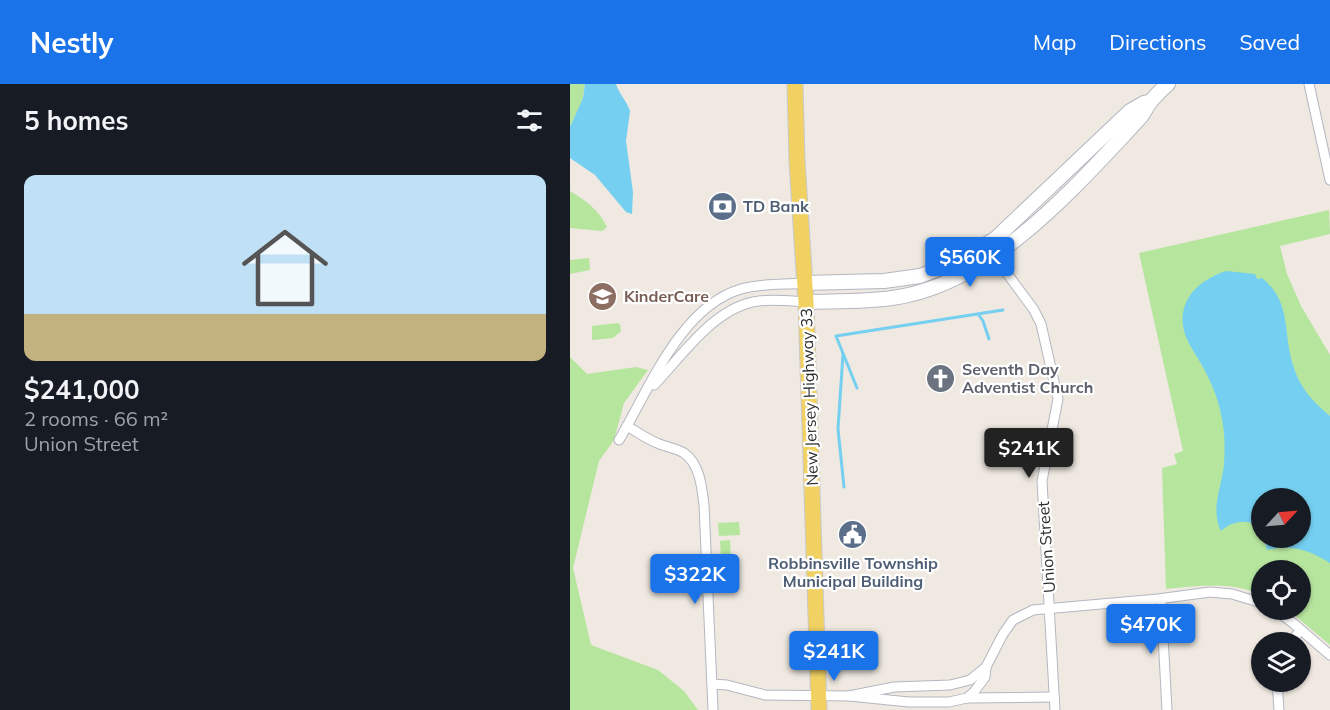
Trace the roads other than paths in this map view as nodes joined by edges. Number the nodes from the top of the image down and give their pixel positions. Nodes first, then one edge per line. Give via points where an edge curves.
1 (795, 84) edge
2 (1168, 84) edge
3 (1310, 84) edge
4 (1150, 102) junction
5 (1330, 180) edge
6 (995, 239) junction
7 (979, 250) junction
8 (996, 256) junction
9 (805, 283) junction
10 (806, 302) junction
11 (647, 393) junction
12 (627, 426) junction
13 (619, 440) dead end
14 (1161, 598) junction
15 (1251, 600) edge
16 (1050, 608) junction
17 (1288, 620) edge
18 (1301, 630) joint
19 (1330, 654) edge
20 (986, 667) junction
21 (712, 684) junction
22 (1278, 692) edge
23 (849, 696) junction
24 (1054, 697) junction
25 (966, 698) junction
26 (818, 703) edge
27 (713, 710) edge
28 (1055, 710) edge
29 (1167, 710) edge
30 (1279, 710) edge

1 - 9 main road, New Jersey Highway 33
2 - 4 street
3 - 5 street
4 - 6 street via 1130,111
4 - 8 street via 1140,118 1064,196
6 - 7 street
6 - 8 street
7 - 8 street
7 - 9 street via 920,276
8 - 10 street via 929,289 893,298
8 - 16 street, Union Street via 1041,324 1058,399 1042,481
9 - 10 main road, New Jersey Highway 33
9 - 11 street via 751,286 716,300 693,320
10 - 11 street via 759,301 732,309 704,331
10 - 26 main road, New Jersey Highway 33
11 - 12 street
12 - 13 street
12 - 21 street via 684,453 698,472 704,506
14 - 15 street via 1210,592
14 - 16 street
14 - 29 street
16 - 20 street via 1033,610 1013,620
16 - 24 street, Union Street
17 - 18 street
18 - 19 street
20 - 23 street via 962,684 894,687
20 - 25 street via 985,677
21 - 26 street
21 - 27 street
22 - 30 street
23 - 25 street via 909,702
23 - 26 street
24 - 25 street
24 - 28 street, Union Street

